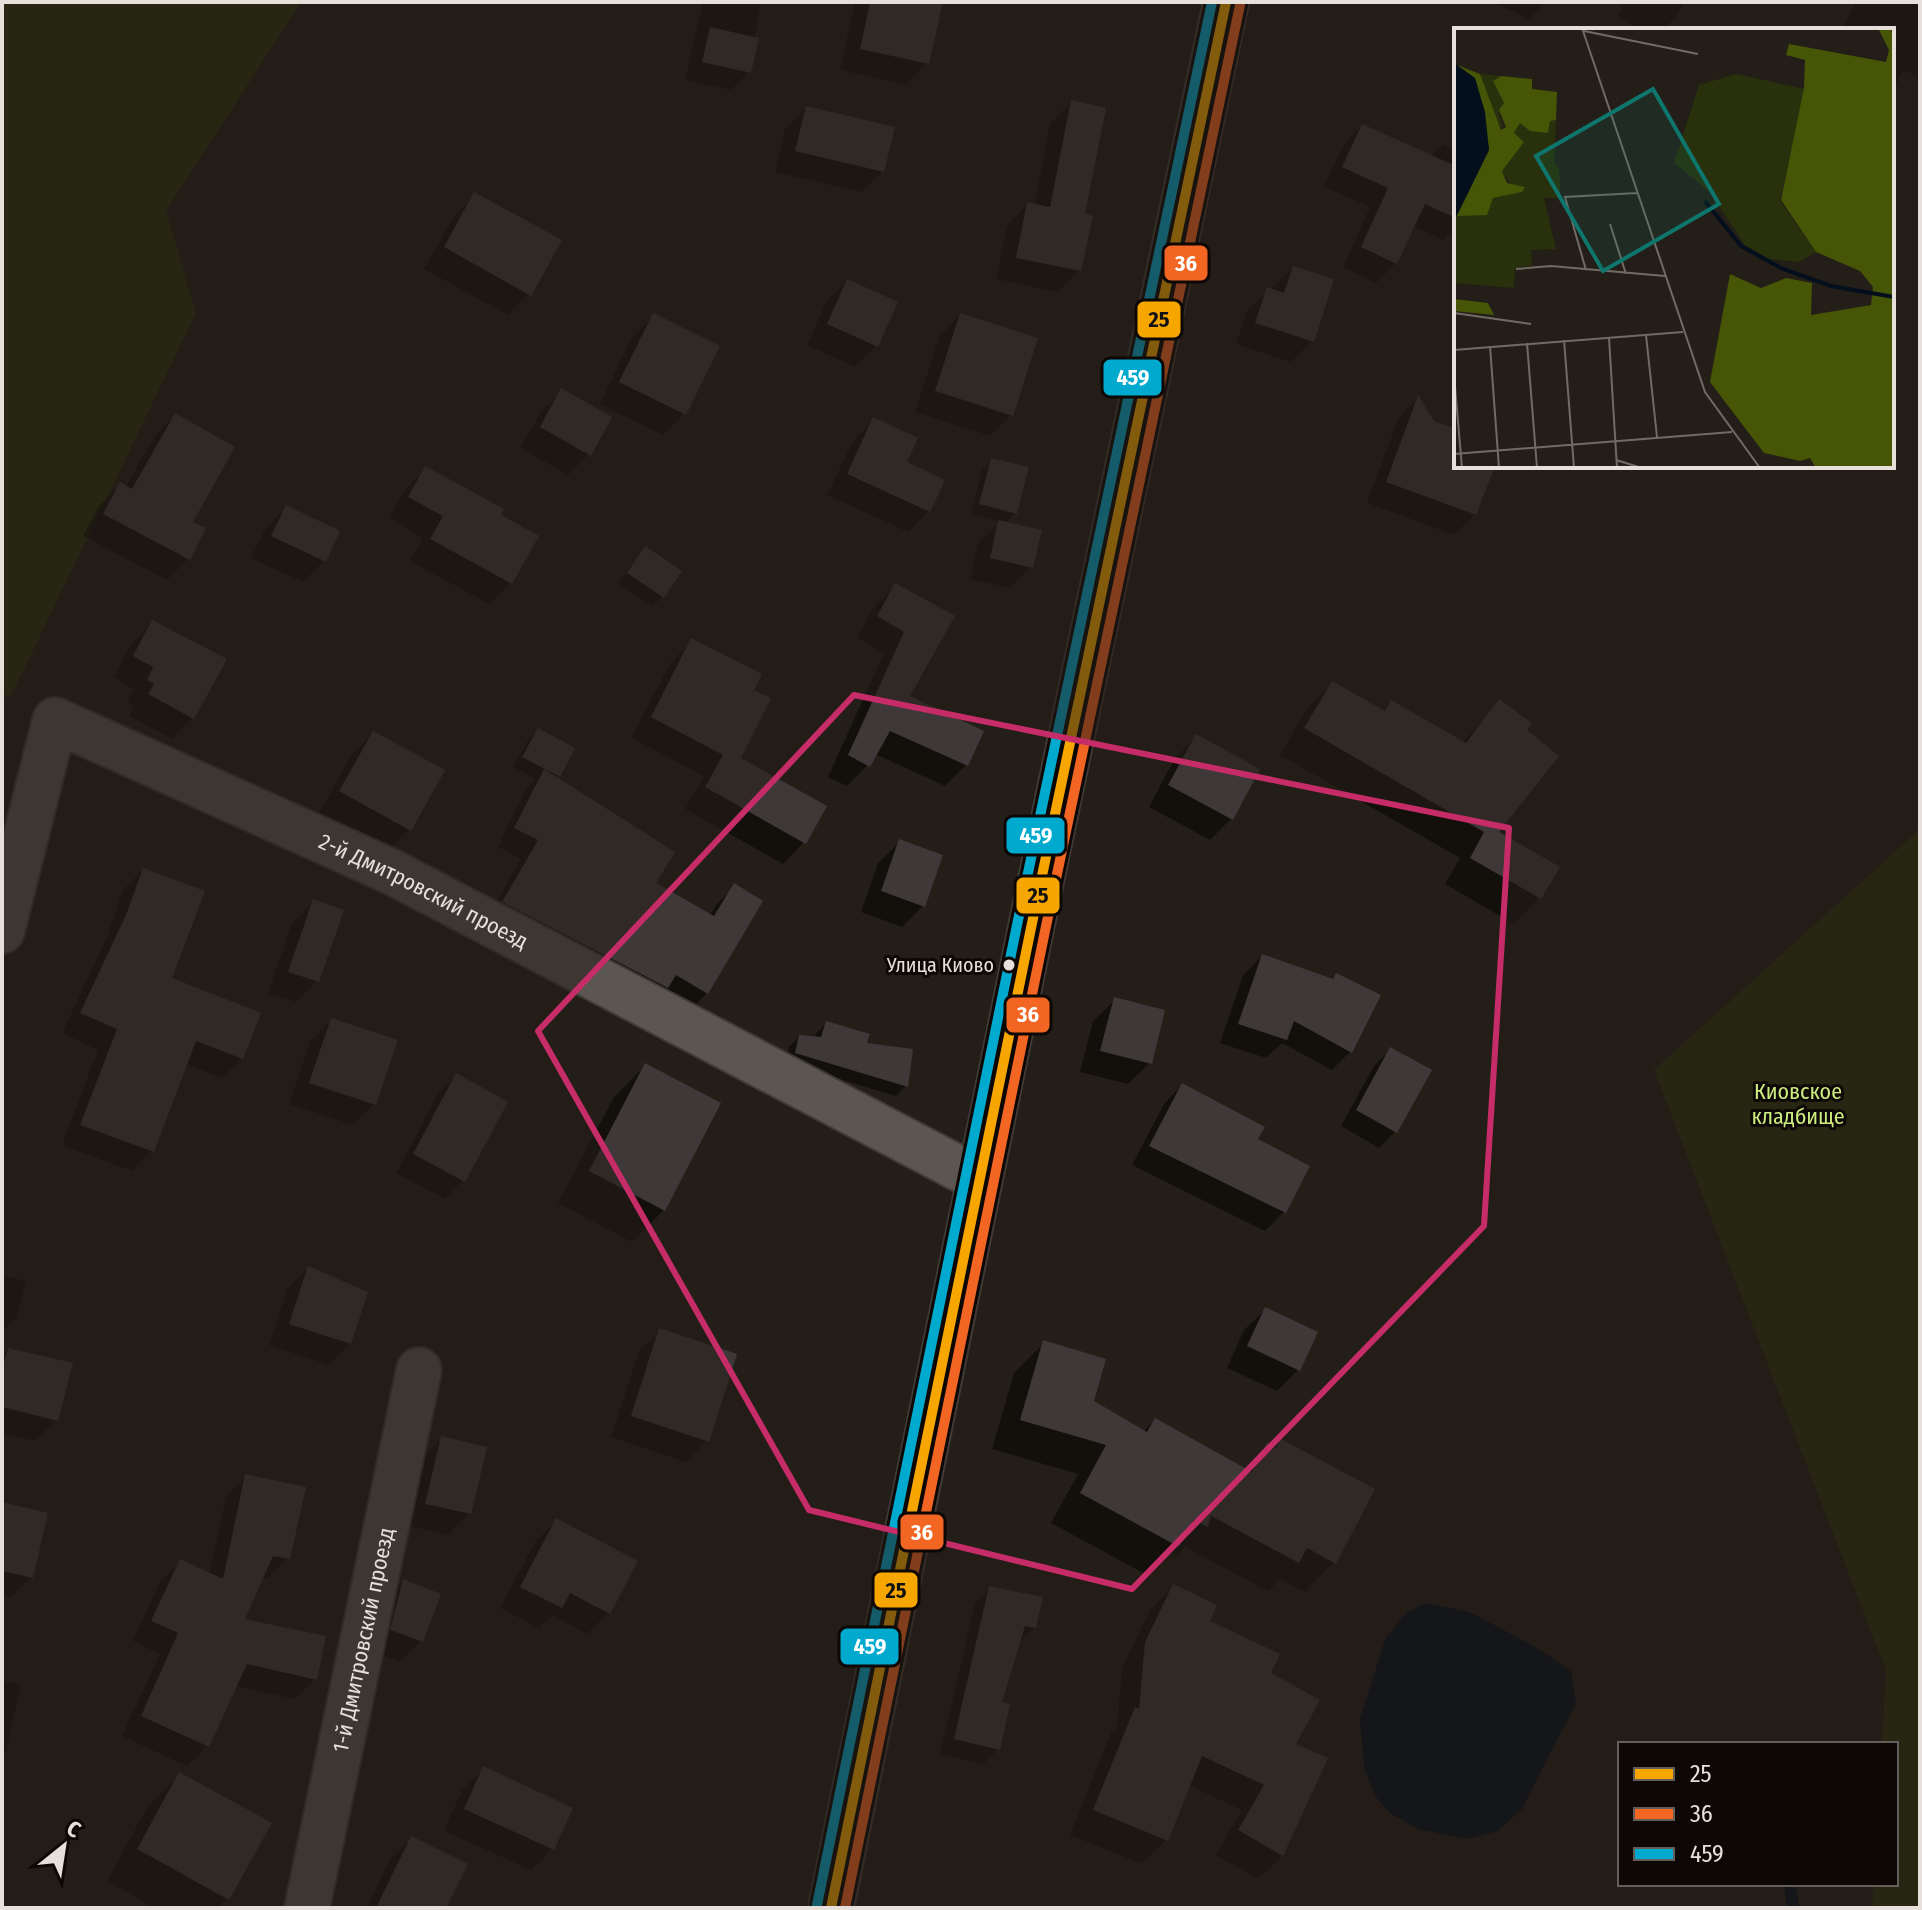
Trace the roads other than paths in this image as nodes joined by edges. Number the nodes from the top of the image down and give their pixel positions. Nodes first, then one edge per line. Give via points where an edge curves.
1 (1226, 2) edge
2 (2, 931) edge
3 (979, 1179) junction
4 (419, 1370) dead end
5 (307, 1908) edge
6 (831, 1908) edge

1 - 3 main road
2 - 3 main road, 2-й Дмитровский проезд via 55,720 392,872
3 - 6 main road
4 - 5 main road, 1-й Дмитровский проезд

